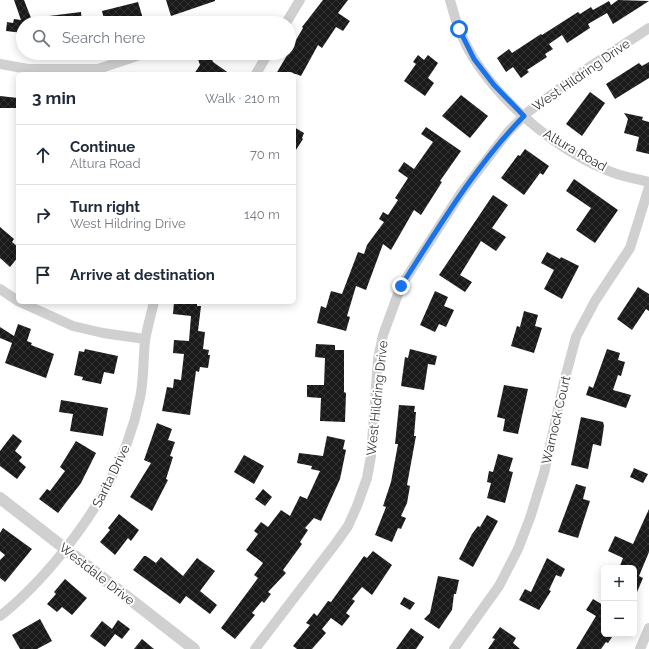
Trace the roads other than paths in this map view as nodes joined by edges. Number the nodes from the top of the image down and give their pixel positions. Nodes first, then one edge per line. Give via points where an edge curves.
1 (300, 0) edge
2 (450, 0) edge
3 (290, 16) edge
4 (649, 28) edge
5 (125, 60) edge
6 (264, 60) edge
7 (0, 64) edge
8 (257, 72) edge
9 (524, 116) junction
10 (649, 182) edge
11 (649, 187) edge
12 (0, 289) edge
13 (16, 300) edge
14 (24, 304) edge
15 (154, 304) edge
16 (145, 339) junction
17 (0, 498) edge
18 (65, 550) junction
19 (0, 616) edge
20 (649, 628) edge
21 (194, 649) edge
22 (255, 649) edge
23 (454, 649) edge
24 (640, 649) edge

1 - 3 street
2 - 9 street, Altura Road via 459,29 474,59 494,85
4 - 9 street, West Hildring Drive via 585,70
5 - 7 street via 98,69 28,70
6 - 8 street
9 - 10 street, Altura Road via 557,142 584,158 614,173
9 - 22 street, West Hildring Drive via 508,132 461,194 401,286 385,328 378,359 371,456 367,478 357,506 348,526 336,543
11 - 23 street, Warnock Court via 630,248 595,301 576,337 544,473 518,549 499,586
12 - 13 street
14 - 16 street via 73,326
15 - 16 street, Sarita Drive
16 - 18 street, Sarita Drive via 141,396 132,432 104,495
17 - 18 street, Westdale Drive
18 - 19 street, Sarita Drive via 33,588
18 - 21 street, Westdale Drive
20 - 24 street

